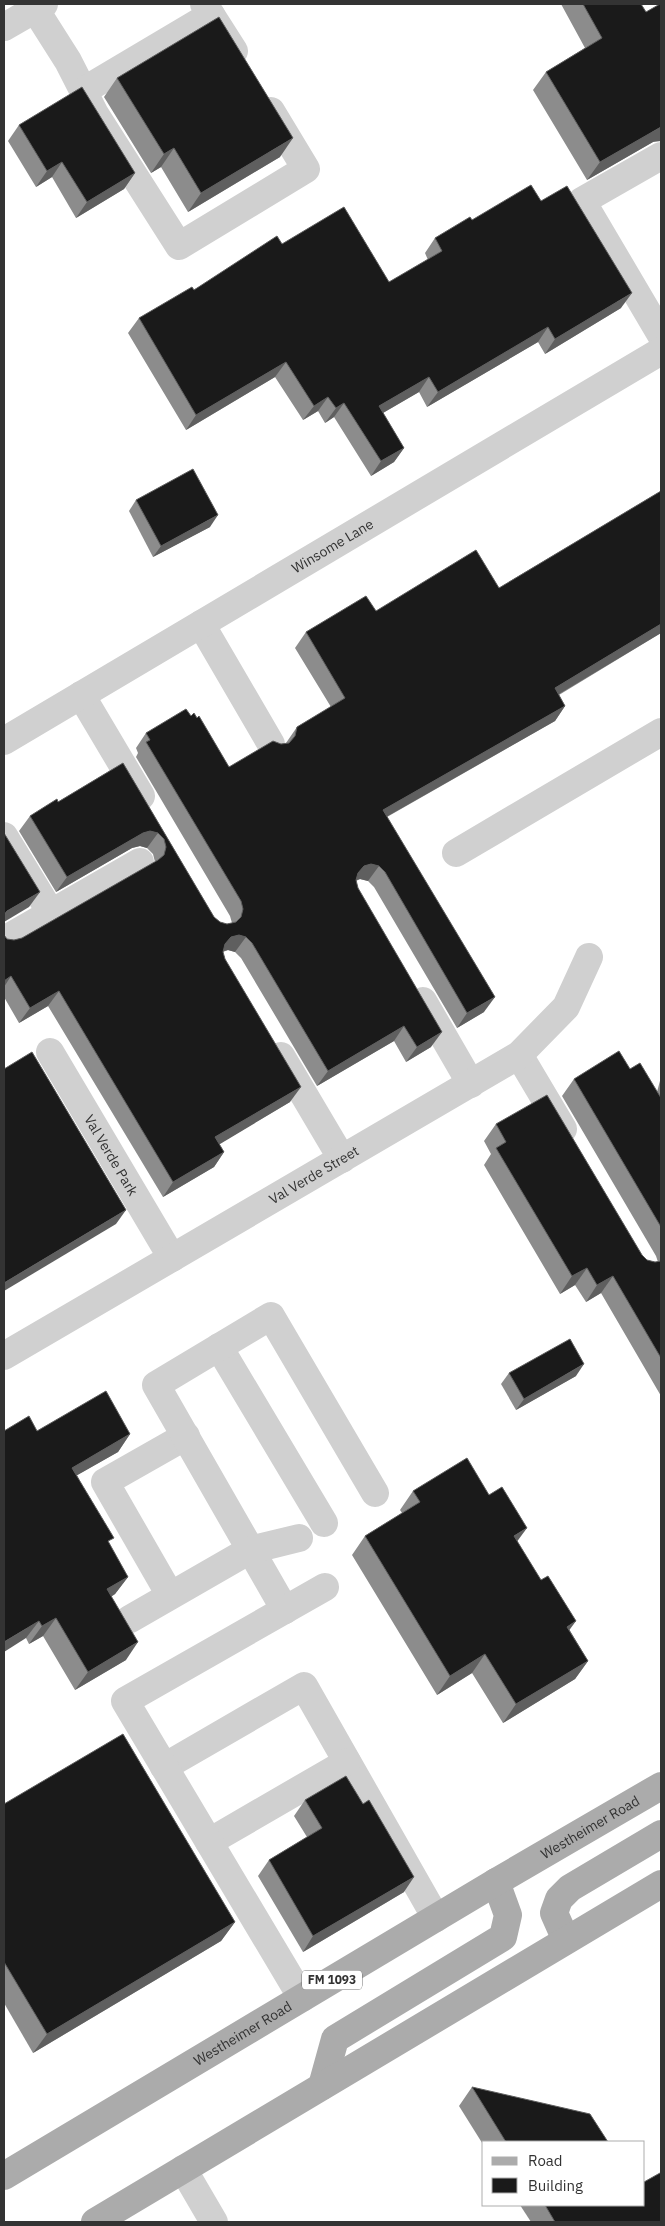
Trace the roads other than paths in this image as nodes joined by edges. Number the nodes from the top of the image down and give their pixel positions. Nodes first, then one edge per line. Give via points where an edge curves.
1 (40, 6) edge
2 (208, 9) edge
3 (4, 27) edge
4 (83, 91) junction
5 (661, 156) edge
6 (661, 335) edge
7 (661, 351) edge
8 (201, 624) junction
9 (81, 695) junction
10 (661, 732) edge
11 (4, 741) edge
12 (271, 744) edge
13 (151, 814) edge
14 (4, 836) edge
15 (456, 853) dead end
16 (140, 862) dead end
17 (51, 913) junction
18 (4, 940) edge
19 (588, 956) dead end
20 (411, 980) edge
21 (268, 1033) edge
22 (50, 1052) dead end
23 (519, 1056) junction
24 (471, 1084) junction
25 (573, 1147) edge
26 (342, 1159) junction
27 (172, 1258) junction
28 (219, 1347) junction
29 (4, 1356) edge
30 (186, 1436) junction
31 (375, 1493) dead end
32 (324, 1523) dead end
33 (299, 1538) dead end
34 (250, 1550) junction
35 (325, 1587) dead end
36 (170, 1596) junction
37 (285, 1610) junction
38 (130, 1618) dead end
39 (347, 1762) junction
40 (164, 1767) junction
41 (661, 1786) edge
42 (661, 1834) edge
43 (209, 1842) junction
44 (496, 1882) junction
45 (661, 1884) edge
46 (436, 1918) junction
47 (566, 1940) junction
48 (302, 1998) junction
49 (322, 2086) junction
50 (183, 2169) junction
51 (4, 2176) edge
52 (108, 2219) edge
53 (214, 2222) edge

1 - 3 street
1 - 4 street
2 - 4 street
2 - 4 street via 306,169 178,246
5 - 6 street via 582,202
7 - 8 street, Winsome Lane
8 - 9 street, Winsome Lane
8 - 12 street
9 - 11 street, Winsome Lane
9 - 13 street
10 - 15 street
14 - 17 street
16 - 17 street
17 - 18 street
19 - 23 street, Val Verde Street via 566,1007
20 - 24 street
21 - 26 street
22 - 27 street, Val Verde Park
23 - 24 street, Val Verde Street
23 - 25 street
24 - 26 street, Val Verde Street
26 - 27 street, Val Verde Street
27 - 29 street, Val Verde Street
28 - 30 street via 156,1384
28 - 31 street via 272,1316
28 - 32 street
30 - 34 street
30 - 36 street via 105,1482
33 - 34 street
34 - 36 street
34 - 37 street
35 - 37 street
36 - 38 street
37 - 40 street via 125,1701
39 - 40 street via 304,1686
39 - 43 street
39 - 46 street
40 - 43 street
41 - 44 main road, Westheimer Road / FM 1093
42 - 47 main road via 570,1888 559,1899 554,1913
43 - 48 street
44 - 46 main road, Westheimer Road / FM 1093
44 - 49 main road via 508,1915 503,1937 335,2039
45 - 47 main road
46 - 48 main road, Westheimer Road / FM 1093
47 - 49 main road
48 - 51 main road, Westheimer Road / FM 1093
49 - 50 main road
50 - 52 main road
50 - 53 street

